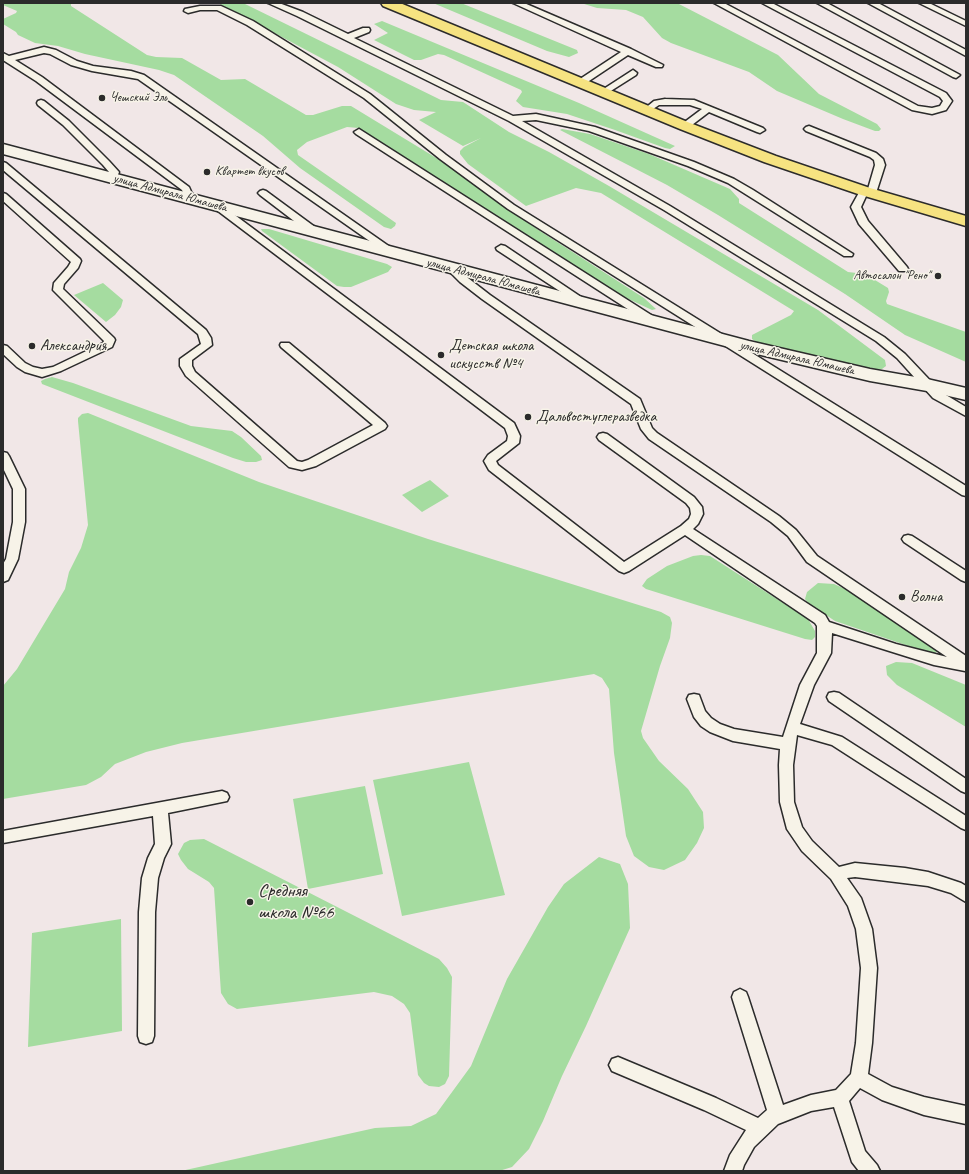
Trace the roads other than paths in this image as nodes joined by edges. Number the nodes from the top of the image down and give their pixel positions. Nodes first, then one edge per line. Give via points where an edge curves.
1 (272, 3) edge
2 (517, 3) edge
3 (718, 3) edge
4 (766, 3) edge
5 (821, 3) edge
6 (872, 3) edge
7 (923, 3) edge
8 (391, 4) edge
9 (188, 11) dead end
10 (966, 24) edge
11 (366, 30) dead end
12 (346, 38) junction
13 (628, 51) junction
14 (966, 53) edge
15 (5, 58) edge
16 (659, 65) dead end
17 (633, 73) dead end
18 (956, 75) dead end
19 (580, 83) junction
20 (603, 92) junction
21 (41, 103) dead end
22 (708, 109) junction
23 (646, 110) junction
24 (512, 119) junction
25 (685, 126) junction
26 (809, 129) dead end
27 (760, 130) dead end
28 (359, 132) dead end
29 (3, 149) edge
30 (3, 165) edge
31 (113, 178) junction
32 (868, 192) junction
33 (264, 193) dead end
34 (3, 196) edge
35 (189, 198) junction
36 (217, 206) junction
37 (966, 221) edge
38 (315, 232) junction
39 (501, 248) dead end
40 (395, 254) junction
41 (848, 254) dead end
42 (453, 269) junction
43 (903, 269) dead end
44 (586, 304) junction
45 (656, 323) junction
46 (723, 340) junction
47 (285, 345) dead end
48 (3, 348) edge
49 (927, 385) junction
50 (966, 394) edge
51 (966, 412) edge
52 (604, 437) dead end
53 (3, 456) edge
54 (966, 492) edge
55 (685, 529) junction
56 (908, 539) dead end
57 (3, 577) edge
58 (966, 578) edge
59 (824, 626) junction
60 (966, 663) edge
61 (966, 666) edge
62 (834, 697) dead end
63 (694, 699) dead end
64 (792, 728) junction
65 (788, 744) junction
66 (966, 787) edge
67 (222, 798) dead end
68 (160, 809) junction
69 (966, 824) edge
70 (3, 837) edge
71 (836, 874) junction
72 (966, 895) edge
73 (740, 997) dead end
74 (146, 1036) dead end
75 (618, 1065) dead end
76 (858, 1078) junction
77 (840, 1098) junction
78 (777, 1114) junction
79 (966, 1115) edge
80 (760, 1128) junction
81 (733, 1171) edge
82 (870, 1171) edge

1 - 12 lane via 300,14
2 - 13 lane
3 - 4 lane via 915,108 932,111 943,108 948,101 943,95
5 - 18 lane
6 - 14 lane
7 - 10 lane
8 - 19 main road
9 - 46 lane via 218,8 250,23 367,96 511,207
11 - 12 lane
12 - 24 lane
13 - 16 lane
13 - 19 lane
15 - 35 lane via 39,79 186,189
15 - 40 lane via 44,50 74,63 141,77
17 - 20 lane
19 - 20 main road
20 - 23 main road
21 - 31 lane via 66,123 106,163 114,172
22 - 23 lane via 691,102 680,101 657,104
22 - 25 lane
22 - 27 lane
23 - 25 main road
24 - 41 lane via 536,117 592,128 691,164 731,181
24 - 49 lane via 660,204 880,339 901,356
25 - 32 main road via 770,159
26 - 32 lane via 878,159 878,174
28 - 45 lane
29 - 31 street, улица Адмирала Юмашева
30 - 47 lane via 202,332 207,345 186,359 190,374 292,464 302,466 312,463 381,426
31 - 35 street, улица Адмирала Юмашева
32 - 37 main road
32 - 43 lane via 856,207 863,222
33 - 38 lane
34 - 48 lane via 76,260 73,268 59,283 58,290 110,340 108,345 57,369 42,373 20,365
35 - 36 street, улица Адмирала Юмашева
36 - 38 street, улица Адмирала Юмашева
36 - 55 lane via 510,426 514,443 492,458 490,461 493,467 624,568
38 - 40 street, улица Адмирала Юмашева
39 - 44 lane
40 - 42 street, улица Адмирала Юмашева
42 - 44 street, улица Адмирала Юмашева
42 - 60 lane via 486,297 636,402 647,429 653,436 775,518 792,533 812,559
44 - 45 street, улица Адмирала Юмашева
45 - 46 street, улица Адмирала Юмашева
46 - 49 street, улица Адмирала Юмашева via 870,375
46 - 54 lane
49 - 50 street, улица Адмирала Юмашева
49 - 51 lane via 937,395
52 - 55 lane via 690,500 698,514
53 - 57 lane via 19,489 19,522 12,559
55 - 59 lane via 820,619
56 - 58 lane
59 - 61 lane via 903,651
59 - 64 lane via 824,653 808,685
62 - 66 lane
63 - 65 lane via 699,713 714,728 733,735
64 - 65 lane
64 - 69 lane via 837,741
65 - 71 lane via 787,802 795,829 807,846
67 - 68 lane
68 - 70 lane
68 - 74 lane via 163,844 150,878 147,912
71 - 72 lane via 854,870 906,875 956,888
71 - 76 lane via 855,903 864,929 869,968 864,1043
73 - 78 lane
75 - 80 lane
76 - 77 lane
76 - 79 lane via 888,1094 924,1106
77 - 78 lane via 811,1103
77 - 82 lane via 858,1156
78 - 80 lane
80 - 81 lane via 748,1140

